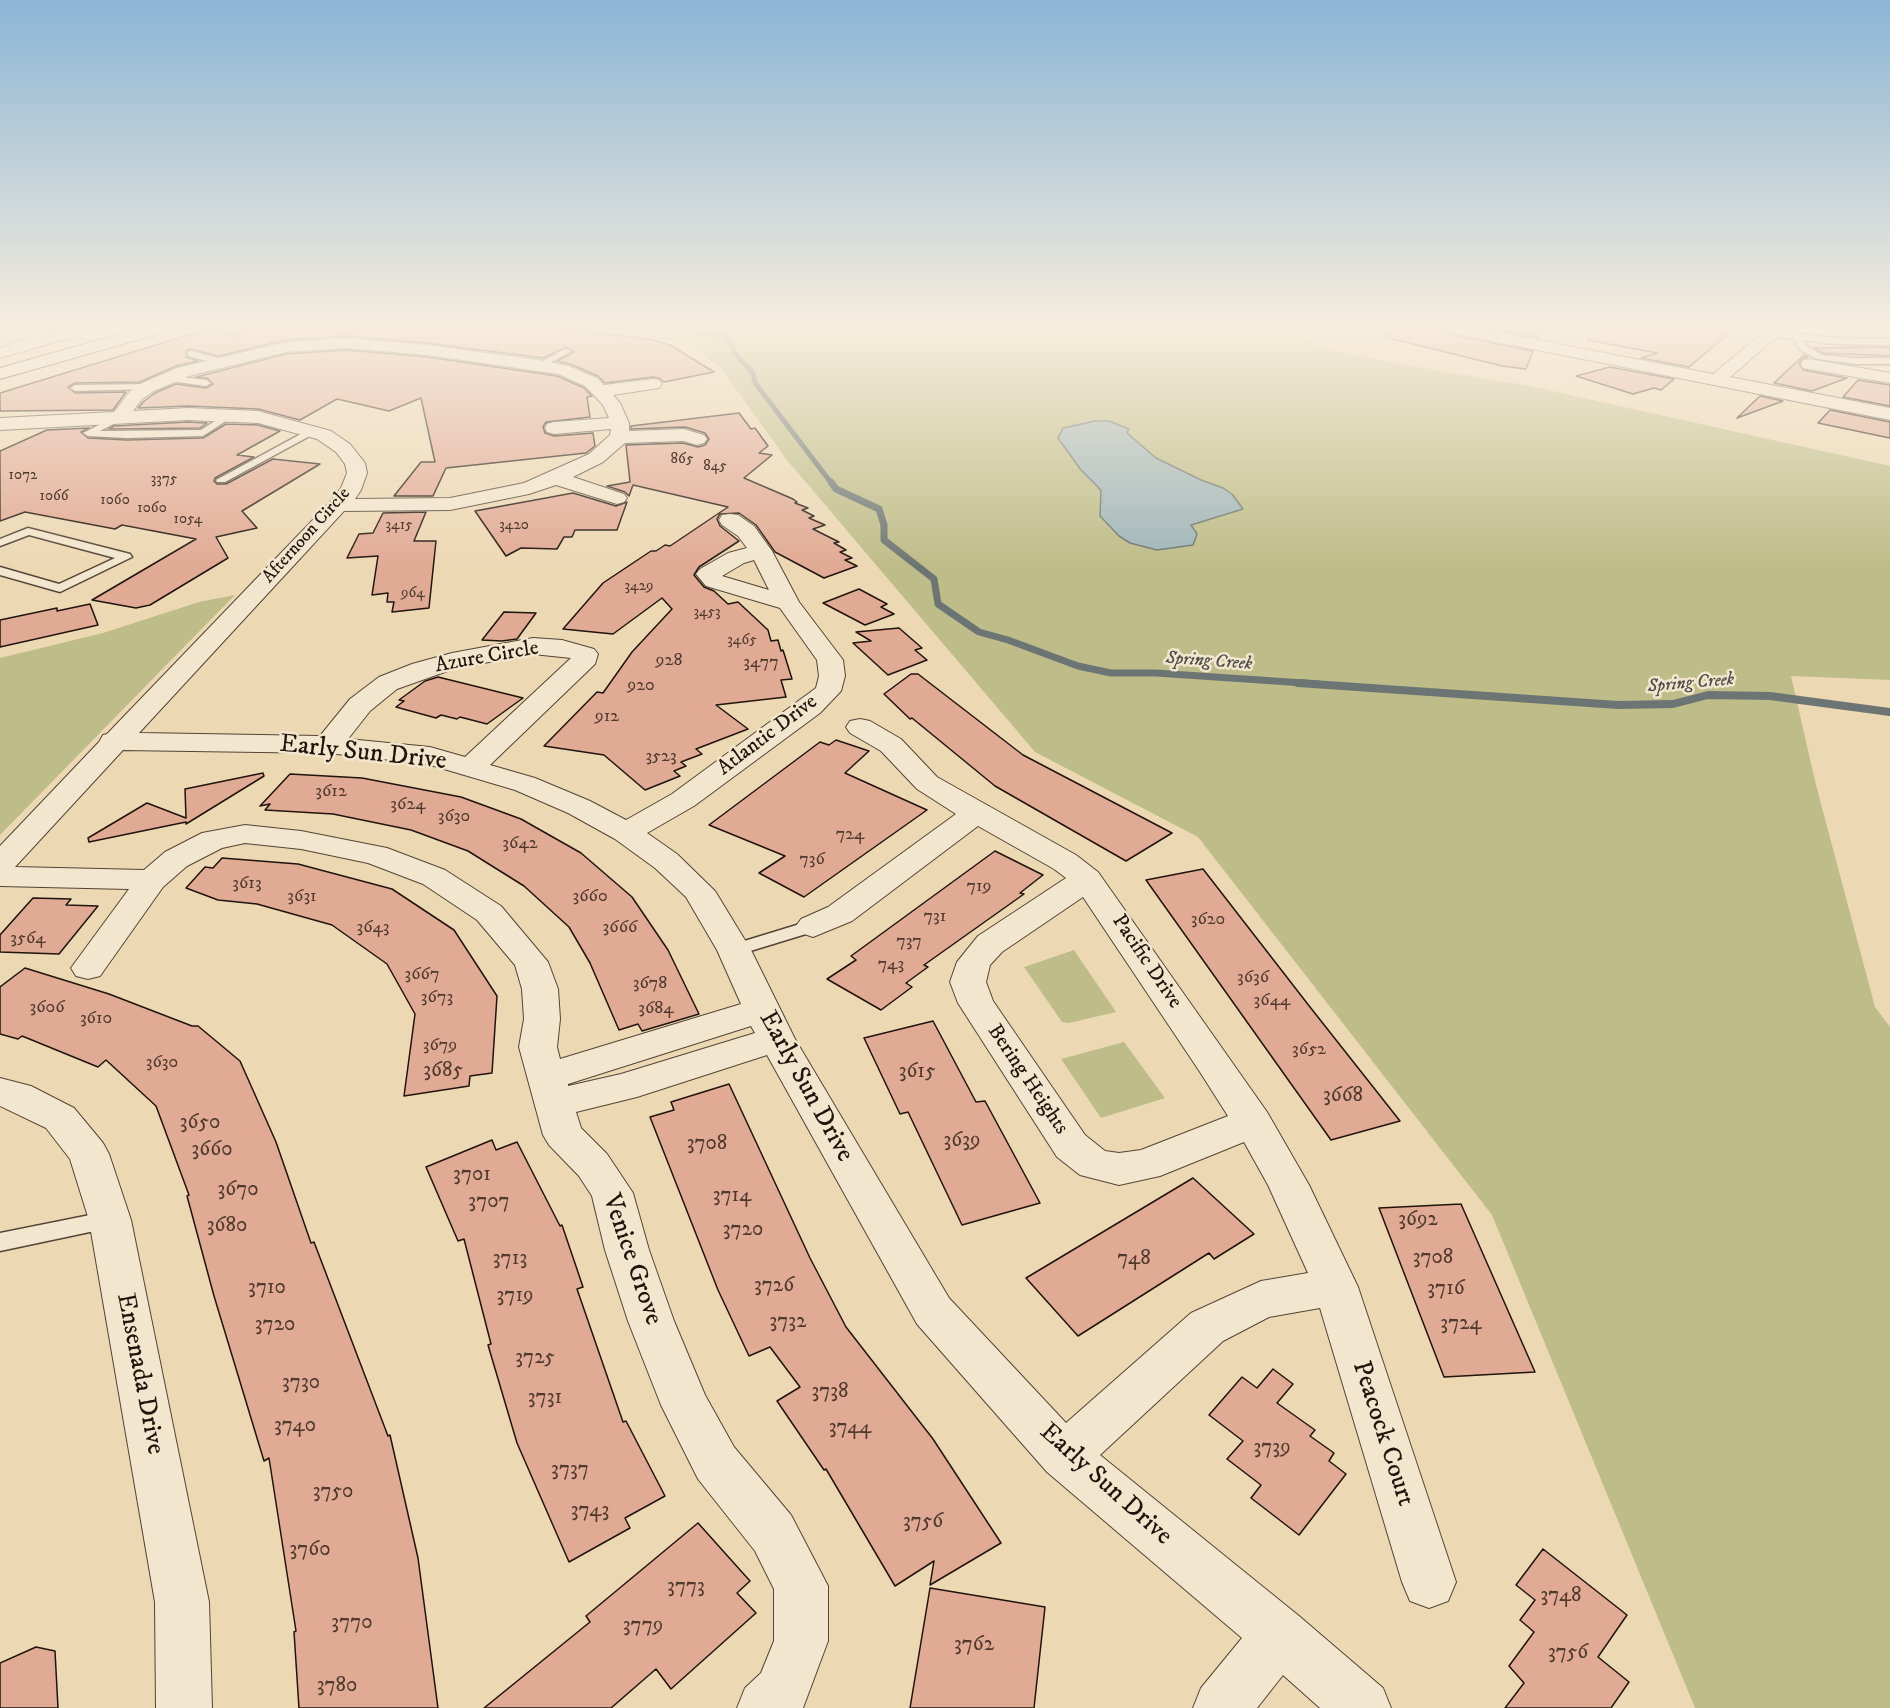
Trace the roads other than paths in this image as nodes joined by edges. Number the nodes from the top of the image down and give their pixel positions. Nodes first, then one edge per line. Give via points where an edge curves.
1 (127, 408) edge
2 (613, 408) edge
3 (1858, 408) edge
4 (1890, 414) edge
5 (230, 415) junction
6 (120, 417) junction
7 (0, 424) edge
8 (554, 428) dead end
9 (620, 430) junction
10 (328, 432) junction
11 (697, 439) dead end
12 (468, 478) dead end
13 (555, 478) junction
14 (221, 480) dead end
15 (617, 498) dead end
16 (481, 499) junction
17 (450, 504) junction
18 (339, 505) junction
19 (730, 520) dead end
20 (450, 528) dead end
21 (0, 543) edge
22 (761, 551) junction
23 (0, 571) edge
24 (788, 603) junction
25 (860, 727) dead end
26 (113, 741) junction
27 (328, 745) junction
28 (471, 767) junction
29 (976, 813) junction
30 (626, 832) junction
31 (0, 864) edge
32 (0, 876) edge
33 (1087, 879) junction
34 (152, 880) junction
35 (813, 926) joint
36 (734, 950) junction
37 (88, 968) dead end
38 (768, 1025) junction
39 (549, 1090) junction
40 (0, 1092) edge
41 (1253, 1122) junction
42 (110, 1220) junction
43 (0, 1242) edge
44 (1336, 1287) junction
45 (1065, 1456) junction
46 (1429, 1582) dead end
47 (1280, 1635) junction
48 (184, 1708) edge
49 (765, 1708) edge
50 (1221, 1708) edge
51 (1363, 1708) edge

1 - 6 street
2 - 9 street
3 - 4 street
5 - 6 street, Afternoon Circle
5 - 6 lane via 204,433 87,433
5 - 10 street, Afternoon Circle
6 - 7 street, Afternoon Circle
8 - 9 street
9 - 11 street
9 - 13 street via 596,458
10 - 14 lane
10 - 18 street, Afternoon Circle via 355,463 357,473 351,490
12 - 16 street
13 - 15 street
13 - 16 street
16 - 17 street
17 - 18 street
17 - 20 street
18 - 26 street, Afternoon Circle
19 - 22 street, Atlantic Drive via 746,531
21 - 23 lane via 28,531 126,557 60,588
22 - 24 street, Atlantic Drive
22 - 24 street via 736,558 708,574 714,581
24 - 30 street, Atlantic Drive via 830,660 832,676 828,691 683,800
25 - 29 street, Pacific Drive via 891,745 927,783
26 - 27 street, Early Sun Drive
26 - 31 street, Afternoon Circle
27 - 28 street, Early Sun Drive via 430,756
27 - 28 street, Azure Circle via 360,705 388,683 421,670 532,646 585,654 582,664
28 - 30 street, Early Sun Drive via 525,784
29 - 33 street, Pacific Drive via 1065,862
29 - 35 street via 840,914
30 - 36 street, Early Sun Drive via 699,891
32 - 34 street
33 - 41 street, Pacific Drive
33 - 41 street, Bering Heights via 990,944 974,962 968,982 976,1003 1071,1146 1094,1164 1119,1169 1146,1165
34 - 37 street, Venice Grove
34 - 39 street, Venice Grove via 176,859 213,840 245,834 376,855 434,877 489,913 531,962 540,989 538,1047
35 - 36 lane
36 - 38 street, Early Sun Drive
38 - 39 street via 623,1087
38 - 45 street, Early Sun Drive via 933,1311
39 - 49 street, Venice Grove via 563,1135 593,1165 612,1193 651,1321 685,1405 716,1463 773,1533 801,1586 801,1641 781,1693
40 - 42 street, Ensenada Drive via 17,1096 60,1118 89,1154
41 - 44 street, Pacific Drive
42 - 43 lane
42 - 48 street, Ensenada Drive via 182,1602
44 - 45 street via 1261,1300 1207,1327
44 - 46 street, Peacock Court
45 - 47 street, Early Sun Drive
47 - 50 street
47 - 51 street, Early Sun Drive

